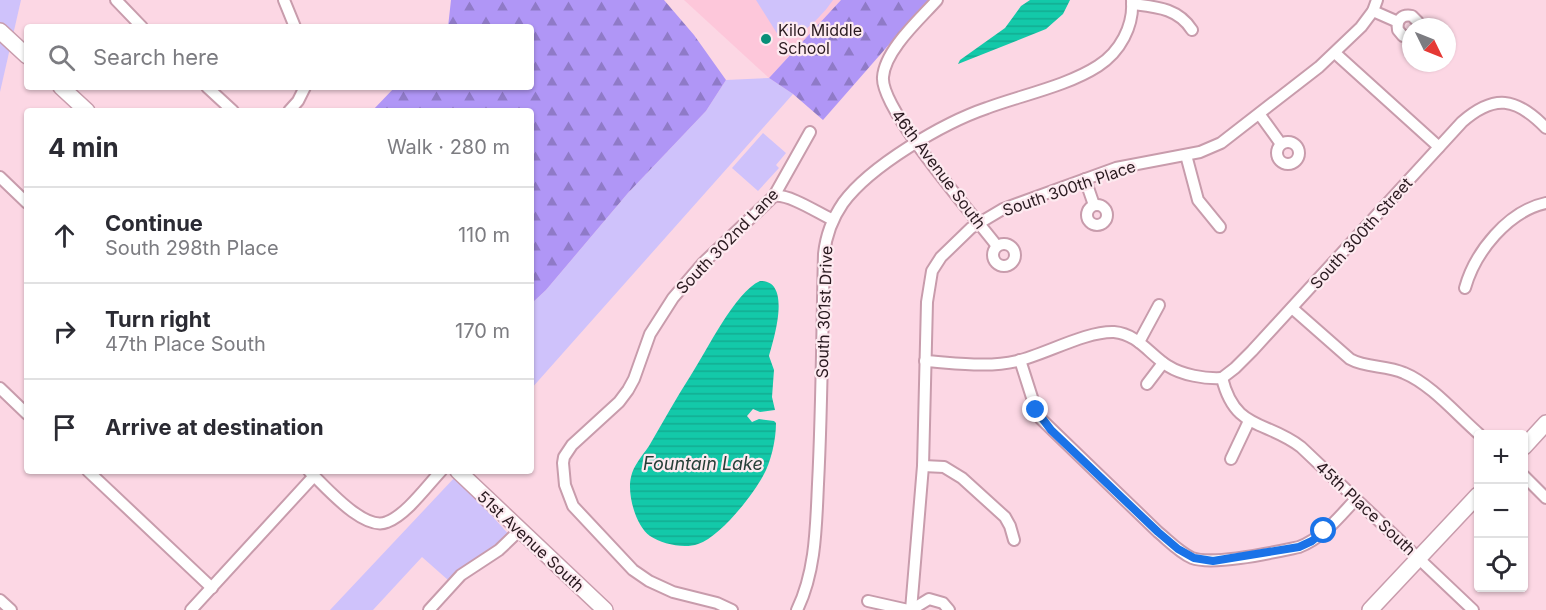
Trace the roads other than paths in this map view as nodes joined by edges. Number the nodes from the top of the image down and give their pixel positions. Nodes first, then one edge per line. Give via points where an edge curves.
1 (117, 0) edge
2 (284, 0) edge
3 (938, 0) edge
4 (1132, 2) edge
5 (1375, 5) edge
6 (1402, 18) edge
7 (1398, 22) junction
8 (139, 24) edge
9 (294, 24) edge
10 (1192, 30) dead end
11 (0, 31) edge
12 (1402, 35) edge
13 (24, 53) edge
14 (1335, 53) junction
15 (64, 90) edge
16 (210, 90) edge
17 (304, 90) edge
18 (84, 108) edge
19 (230, 108) edge
20 (292, 108) edge
21 (1260, 115) junction
22 (1546, 128) edge
23 (810, 132) dead end
24 (916, 143) junction
25 (1281, 144) dead end
26 (1439, 147) junction
27 (1186, 155) junction
28 (0, 177) edge
29 (1085, 179) junction
30 (774, 196) junction
31 (24, 200) edge
32 (1546, 203) edge
33 (1094, 206) dead end
34 (833, 220) junction
35 (979, 223) junction
36 (1220, 227) dead end
37 (997, 246) dead end
38 (1465, 288) dead end
39 (1159, 305) dead end
40 (1292, 308) junction
41 (1139, 342) junction
42 (1020, 360) junction
43 (926, 362) junction
44 (1163, 363) junction
45 (1222, 378) junction
46 (1147, 384) dead end
47 (0, 388) edge
48 (24, 411) edge
49 (1249, 421) junction
50 (1546, 423) edge
51 (1474, 430) edge
52 (1528, 443) edge
53 (1231, 459) dead end
54 (923, 466) junction
55 (91, 474) edge
56 (312, 474) edge
57 (438, 474) edge
58 (461, 474) edge
59 (1528, 480) edge
60 (1546, 498) edge
61 (1356, 499) junction
62 (1474, 500) edge
63 (520, 530) junction
64 (1014, 540) dead end
65 (1419, 558) junction
66 (212, 588) junction
67 (0, 600) edge
68 (868, 601) dead end
69 (601, 609) edge
70 (1469, 609) edge
71 (10, 610) edge
72 (191, 610) edge
73 (429, 610) edge
74 (732, 610) edge
75 (798, 610) edge
76 (910, 610) edge
77 (949, 610) edge
78 (1370, 610) edge

1 - 8 street
2 - 9 street
3 - 24 street, 46th Avenue South via 901,40 883,78 888,100
4 - 10 street via 1173,12
4 - 24 street, South 301st Drive via 1131,20 1123,39 1100,65 970,114
5 - 7 street
5 - 14 street, South 300th Place via 1361,27
6 - 7 street
7 - 12 street
11 - 13 main road
14 - 21 street, South 300th Place
14 - 26 street
15 - 18 main road
16 - 19 street
17 - 20 street
21 - 25 street
21 - 27 street, South 300th Place via 1221,143
22 - 26 street, South 300th Street via 1522,109 1508,103 1490,103 1462,122
23 - 30 street, South 302nd Lane
24 - 34 street, South 301st Drive via 855,189
24 - 35 street, 46th Avenue South
26 - 40 street, South 300th Street
27 - 29 street, South 300th Place via 1135,163
27 - 36 street via 1198,200
28 - 31 street
29 - 33 street
29 - 35 street, South 300th Place via 1003,209
30 - 34 street via 792,200
30 - 74 street, South 302nd Lane via 703,263 673,298 650,334 632,383 619,402 564,457 568,498 630,566 644,578 673,592
32 - 38 street via 1520,214 1504,227 1475,264
34 - 75 street, South 301st Drive via 824,254 815,538 806,591
35 - 37 street, 46th Avenue South
35 - 43 street, South 300th Place via 947,250 933,271 927,302
39 - 41 street
40 - 45 street, South 300th Street
40 - 51 street via 1350,359 1397,370 1423,384
41 - 42 street via 1120,333 1105,333
41 - 44 street
42 - 43 street via 996,364
42 - 61 street via 1036,410 1051,430 1186,555 1222,560 1306,544
43 - 54 street, South 300th Place
44 - 45 street via 1179,372
44 - 46 street
45 - 49 street, 45th Place South via 1230,401
47 - 48 street
49 - 53 street
49 - 61 street, 45th Place South via 1297,444
50 - 52 main road
54 - 64 street via 944,467 962,478 1005,517
54 - 76 street, South 300th Place
55 - 66 street
56 - 57 street via 353,512 379,524 396,518
56 - 66 street
58 - 63 main road, 51st Avenue South
59 - 60 street
61 - 65 street, 45th Place South
62 - 65 main road
63 - 69 main road, 51st Avenue South
63 - 73 street via 499,550 461,575
65 - 70 street, 45th Place South
65 - 78 main road
66 - 72 street
67 - 71 street
68 - 76 street
76 - 77 street via 928,599

